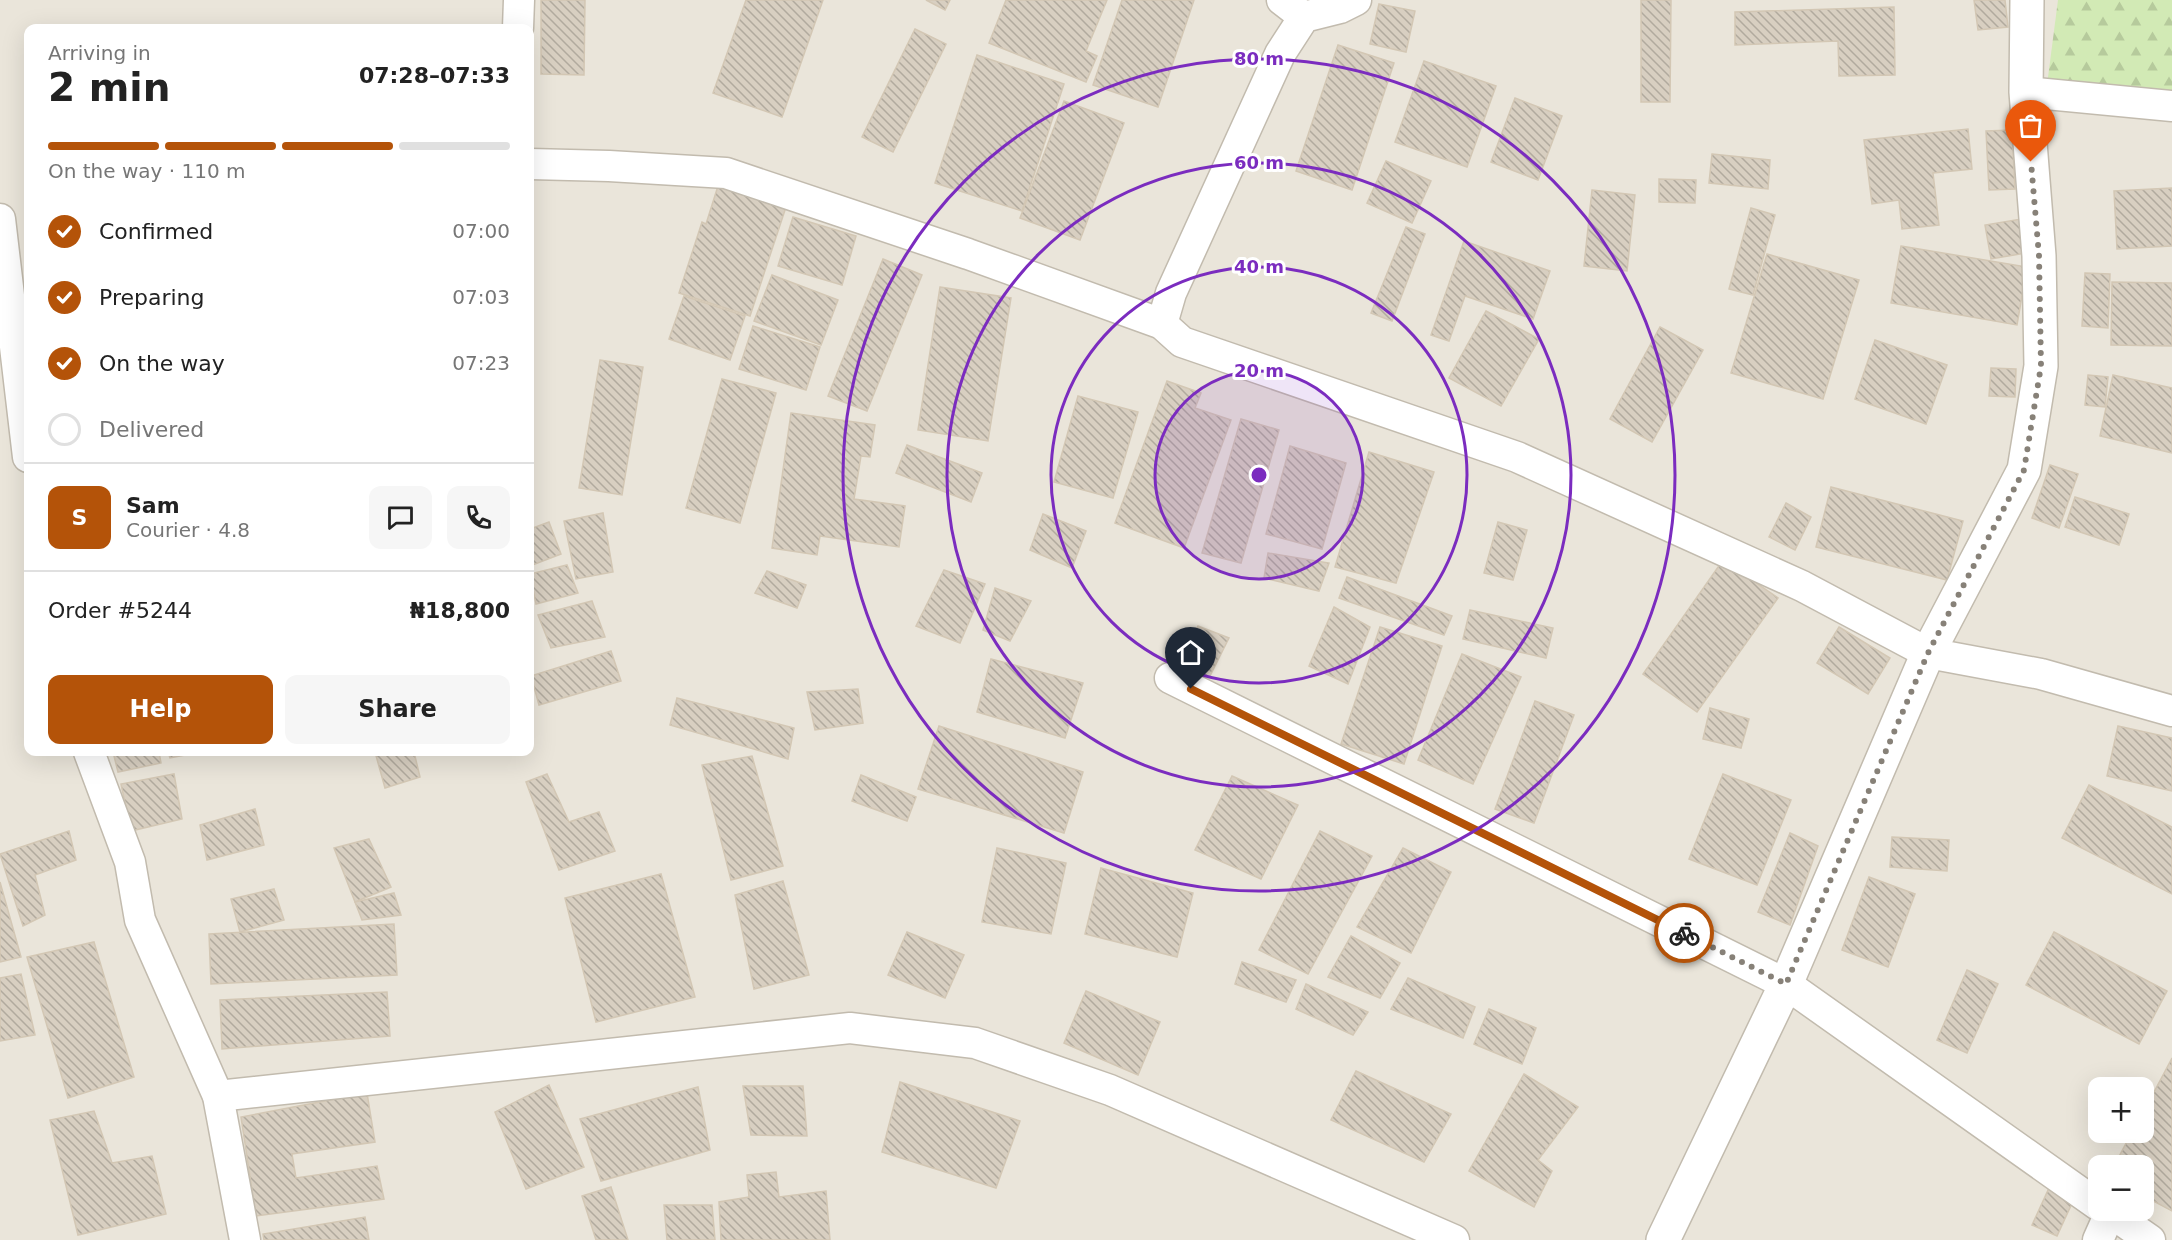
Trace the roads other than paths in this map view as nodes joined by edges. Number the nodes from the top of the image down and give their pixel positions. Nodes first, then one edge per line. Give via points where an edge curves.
1 (519, 0) edge
2 (1356, 0) edge
3 (2027, 0) edge
4 (1293, 8) edge
5 (518, 24) edge
6 (2026, 92) junction
7 (2172, 106) edge
8 (534, 164) edge
9 (10, 230) edge
10 (1162, 324) junction
11 (24, 407) edge
12 (1928, 653) junction
13 (1170, 678) dead end
14 (2172, 711) edge
15 (90, 756) edge
16 (1786, 984) junction
17 (218, 1096) junction
18 (2088, 1197) edge
19 (2102, 1221) edge
20 (2122, 1221) edge
21 (245, 1240) edge
22 (1454, 1240) edge
23 (1664, 1240) edge
24 (2098, 1240) edge
25 (2150, 1240) edge

1 - 5 street
2 - 4 street via 1340,8
3 - 6 street
4 - 10 street via 1280,54 1171,293
6 - 7 street
6 - 12 street via 2039,256 2041,366 2024,470
8 - 10 street via 726,173
9 - 11 street
10 - 12 street via 1182,342 1517,457 1802,586
12 - 14 street via 2042,674
12 - 16 street
13 - 16 street
15 - 17 street via 130,862 140,920
16 - 18 street
16 - 23 street
17 - 21 street
17 - 22 street via 850,1028 975,1043 1110,1090
19 - 24 street
20 - 25 street

